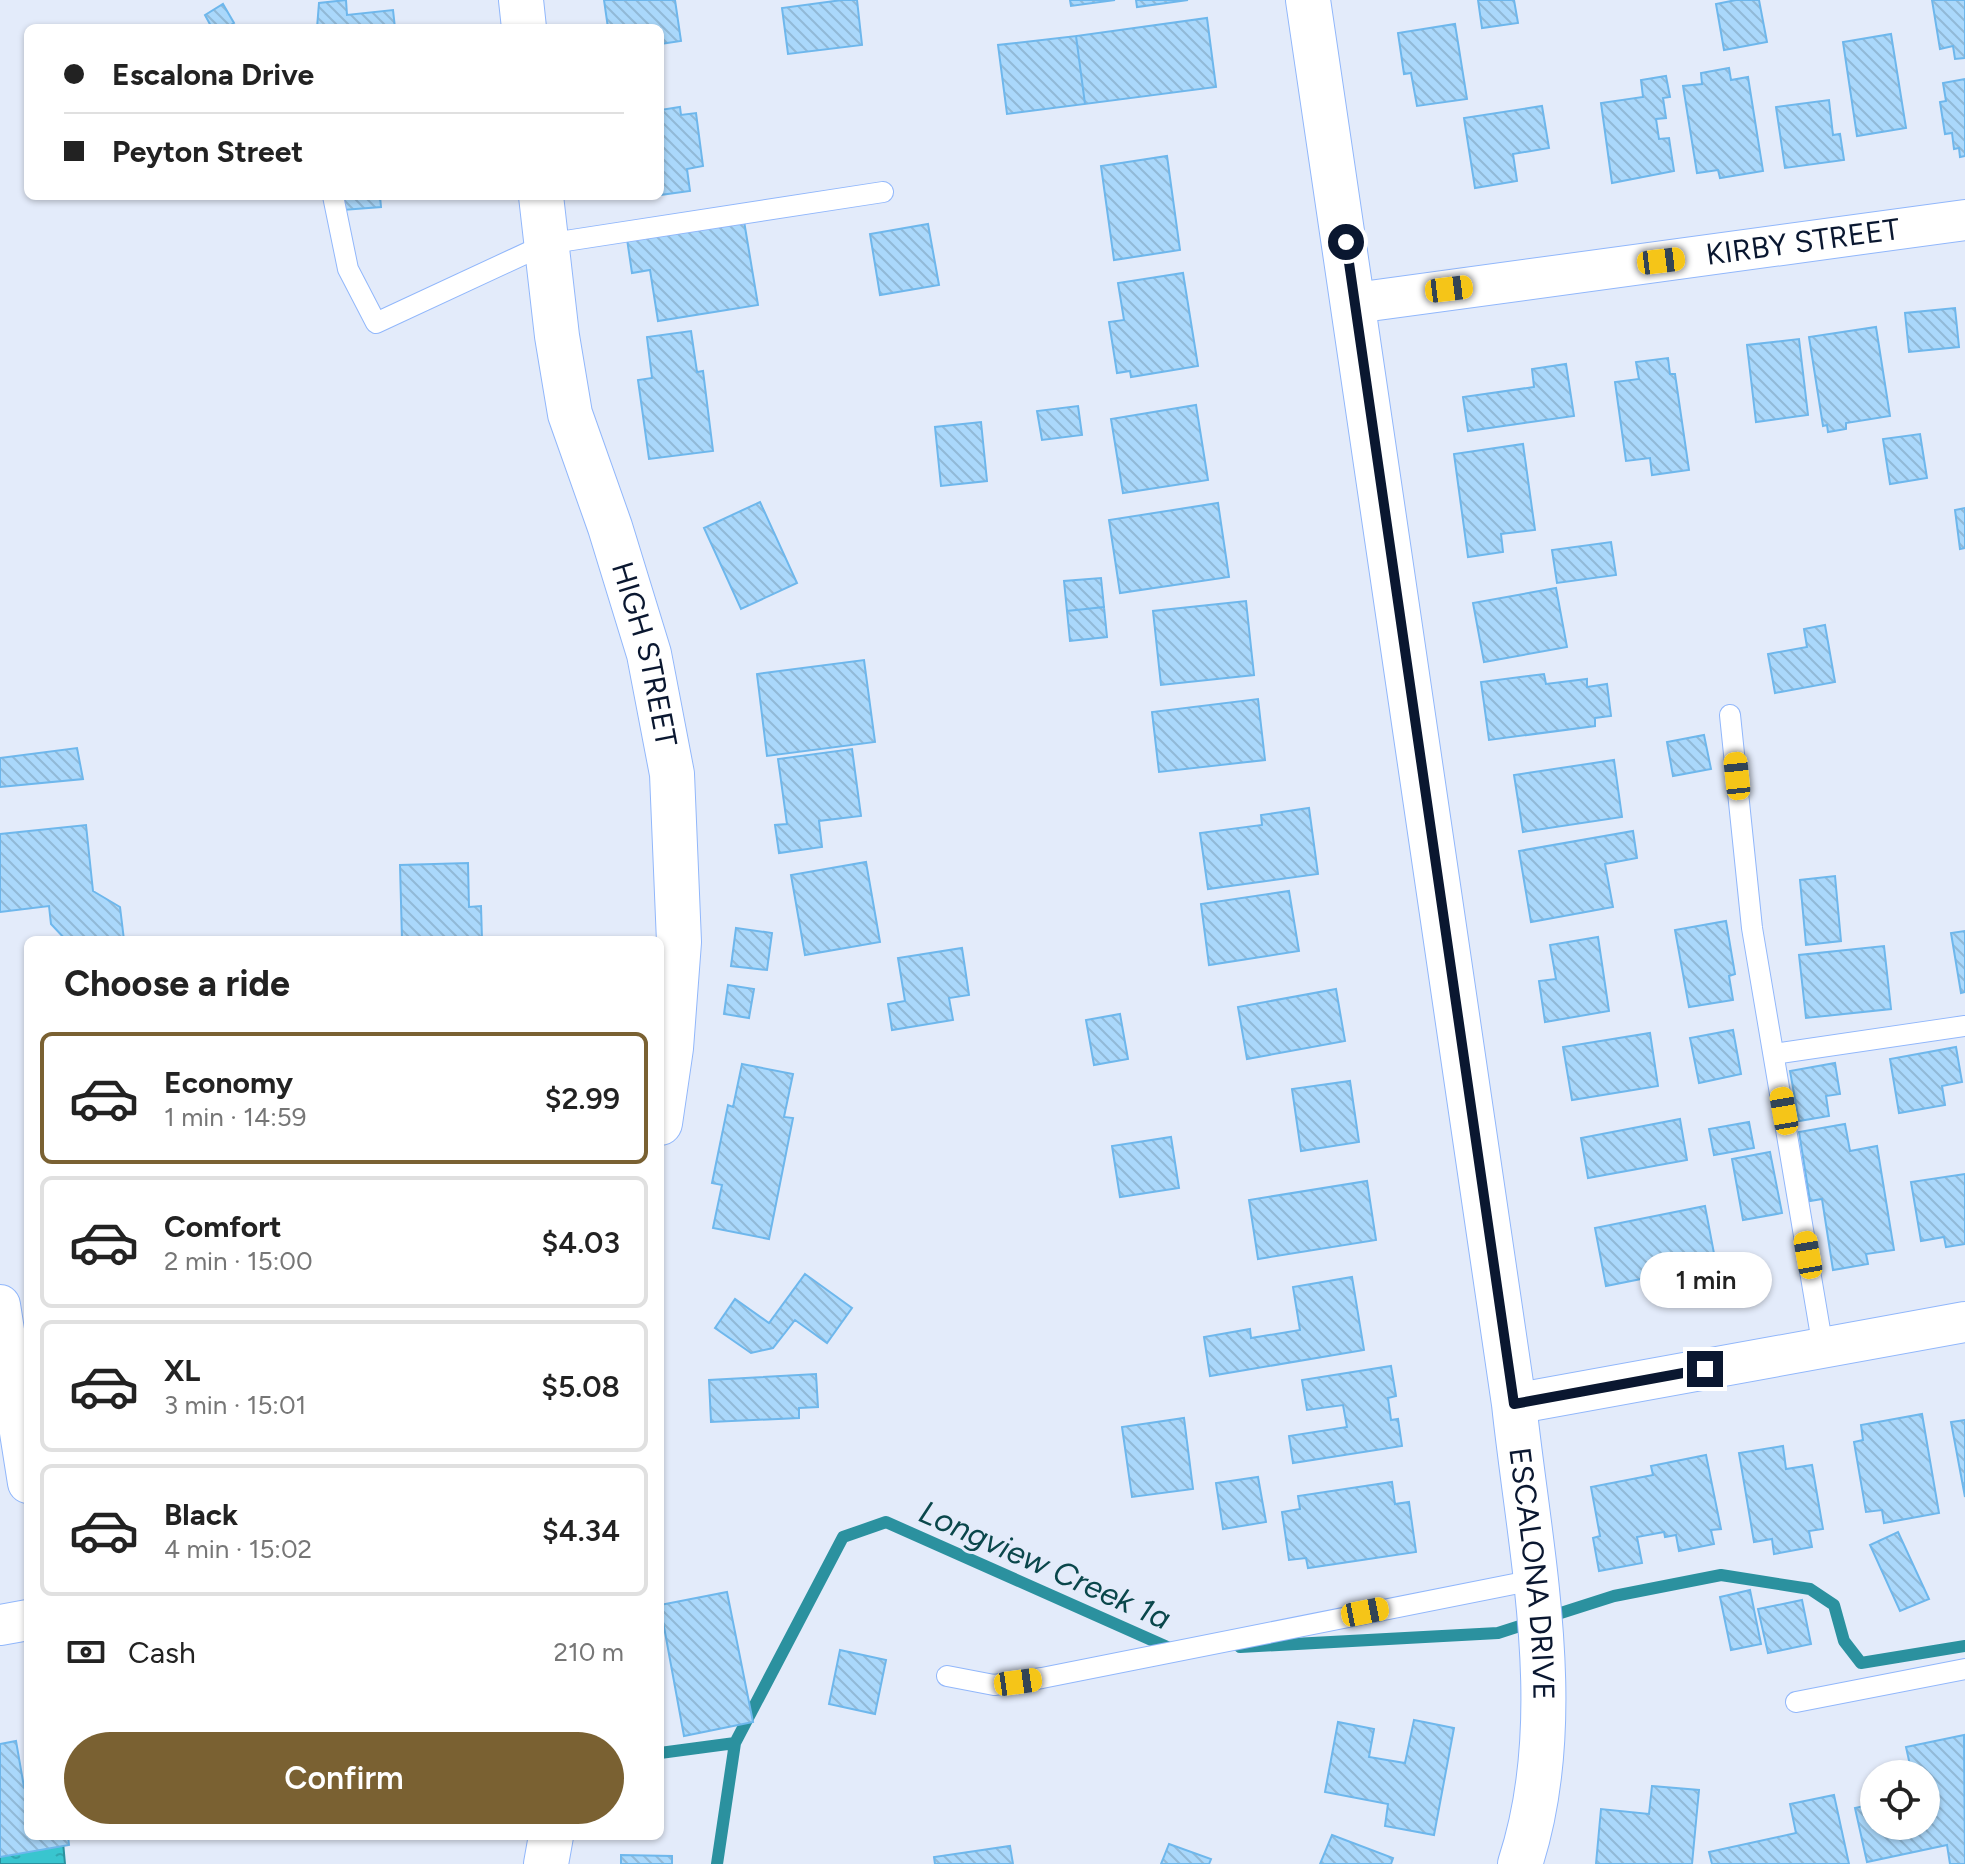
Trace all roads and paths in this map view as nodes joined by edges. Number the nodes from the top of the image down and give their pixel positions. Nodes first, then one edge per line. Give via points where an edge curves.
1 (521, 0) edge
2 (1308, 0) edge
3 (524, 24) edge
4 (883, 192) dead end
5 (334, 200) edge
6 (541, 200) edge
7 (1965, 220) edge
8 (546, 244) junction
9 (1355, 303) junction
10 (1730, 715) dead end
11 (1965, 1026) edge
12 (1774, 1054) junction
13 (664, 1096) edge
14 (0, 1305) edge
15 (1965, 1322) edge
16 (1823, 1348) junction
17 (1514, 1404) junction
18 (24, 1458) edge
19 (1534, 1580) junction
20 (24, 1621) edge
21 (0, 1625) edge
22 (1965, 1669) edge
23 (947, 1676) dead end
24 (1796, 1702) dead end
25 (550, 1840) edge
26 (546, 1864) edge
27 (1520, 1864) edge

1 - 3 street
2 - 9 street, ESCALONA DRIVE
4 - 8 lane
5 - 8 lane via 348,269 376,323
6 - 8 street, HIGH STREET
7 - 9 street, KIRBY STREET
8 - 13 street, HIGH STREET via 570,414 649,654 672,774 679,942
9 - 17 street, ESCALONA DRIVE
10 - 12 lane via 1752,928
11 - 12 lane
12 - 16 lane
14 - 18 street
15 - 16 street
16 - 17 street
17 - 19 street, ESCALONA DRIVE
19 - 23 lane via 1042,1678 994,1685
19 - 27 street, ESCALONA DRIVE via 1543,1695 1534,1821
20 - 21 street
22 - 24 lane
25 - 26 street

